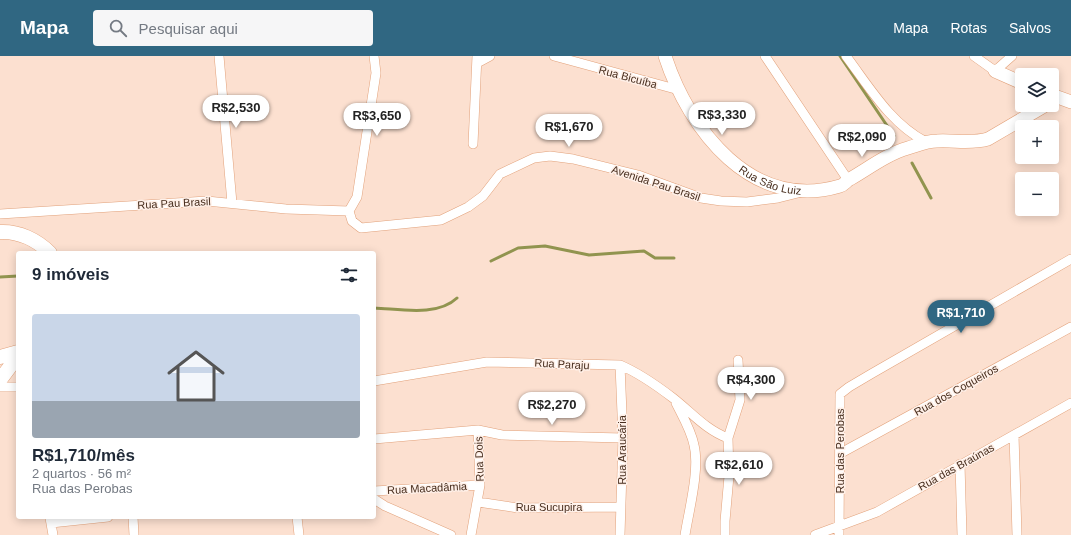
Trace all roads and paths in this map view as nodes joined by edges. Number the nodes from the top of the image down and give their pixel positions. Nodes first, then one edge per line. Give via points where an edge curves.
1 (219, 56) edge
2 (374, 56) edge
3 (490, 56) edge
4 (554, 56) edge
5 (585, 56) edge
6 (665, 56) edge
7 (765, 56) edge
8 (846, 56) edge
9 (974, 56) edge
10 (1012, 56) edge
11 (477, 59) edge
12 (587, 66) junction
13 (995, 71) junction
14 (1015, 80) edge
15 (679, 90) junction
16 (1059, 99) edge
17 (1071, 102) edge
18 (1034, 112) edge
19 (926, 142) junction
20 (473, 144) dead end
21 (848, 180) junction
22 (803, 192) junction
23 (232, 203) junction
24 (349, 211) junction
25 (0, 214) edge
26 (0, 232) edge
27 (48, 251) edge
28 (1071, 259) edge
29 (1071, 327) edge
30 (16, 353) edge
31 (0, 357) edge
32 (16, 359) edge
33 (738, 360) dead end
34 (620, 365) junction
35 (0, 380) edge
36 (376, 381) edge
37 (0, 387) edge
38 (16, 387) edge
39 (673, 398) junction
40 (1071, 403) edge
41 (478, 430) junction
42 (1014, 435) junction
43 (623, 438) junction
44 (728, 438) junction
45 (376, 439) edge
46 (841, 453) junction
47 (960, 464) junction
48 (480, 485) junction
49 (376, 491) edge
50 (376, 500) edge
51 (478, 502) junction
52 (621, 507) junction
53 (70, 519) edge
54 (133, 519) edge
55 (297, 519) edge
56 (51, 520) edge
57 (839, 531) edge
58 (53, 535) edge
59 (134, 535) edge
60 (299, 535) edge
61 (452, 535) edge
62 (471, 535) edge
63 (620, 535) edge
64 (685, 535) edge
65 (725, 535) edge
66 (815, 535) edge
67 (962, 535) edge
68 (1016, 535) edge

1 - 23 street
2 - 24 street via 376,74 357,197
3 - 11 street
4 - 12 street, Rua Bicuíba
5 - 12 street
6 - 15 street, Rua São Luiz
7 - 21 street
8 - 19 street via 896,121 911,134
9 - 13 street
10 - 13 street
11 - 20 street
12 - 15 street, Rua Bicuíba
13 - 14 street
15 - 22 street, Rua São Luiz via 703,132 719,152 762,181 785,190
16 - 17 street
18 - 19 street, Rua São Luiz via 988,139 978,142
19 - 21 street, Rua São Luiz via 892,153
21 - 22 street, Rua São Luiz via 842,186
22 - 24 street, Avenida Pau Brasil via 746,202 721,201 701,198 638,175 550,156 534,158 500,174 483,196 468,207 441,220 361,228 352,221
23 - 24 street, Rua Pau Brasil via 286,209
23 - 25 street, Rua Pau Brasil via 207,201
26 - 27 main road via 27,237
28 - 46 street, Rua das Perobas via 840,394
29 - 46 street, Rua dos Coqueiros
30 - 31 main road
32 - 35 main road
33 - 44 street via 740,400
34 - 36 street, Rua Paraju via 487,362
34 - 39 street, Rua Paraju via 636,372
34 - 43 street, Rua Araucária
37 - 38 street
39 - 44 street, Rua Paraju via 711,430
39 - 64 street via 689,426 695,447 696,466
40 - 42 street, Rua das Braúnas
41 - 43 street via 502,435
41 - 45 street
41 - 48 street, Rua Dois
42 - 47 street, Rua das Braúnas
42 - 68 street
43 - 52 street, Rua Araucária
44 - 65 street via 729,476
46 - 57 street, Rua das Perobas
47 - 57 street, Rua das Braúnas
47 - 67 street
48 - 49 street, Rua Macadâmia
48 - 51 street, Rua Dois
50 - 61 street
51 - 52 street, Rua Sucupira via 518,508
51 - 62 street, Rua Dois
52 - 63 street, Rua Araucária
53 - 56 street
54 - 59 street
55 - 60 street
56 - 58 street
57 - 66 street, Rua das Braúnas

